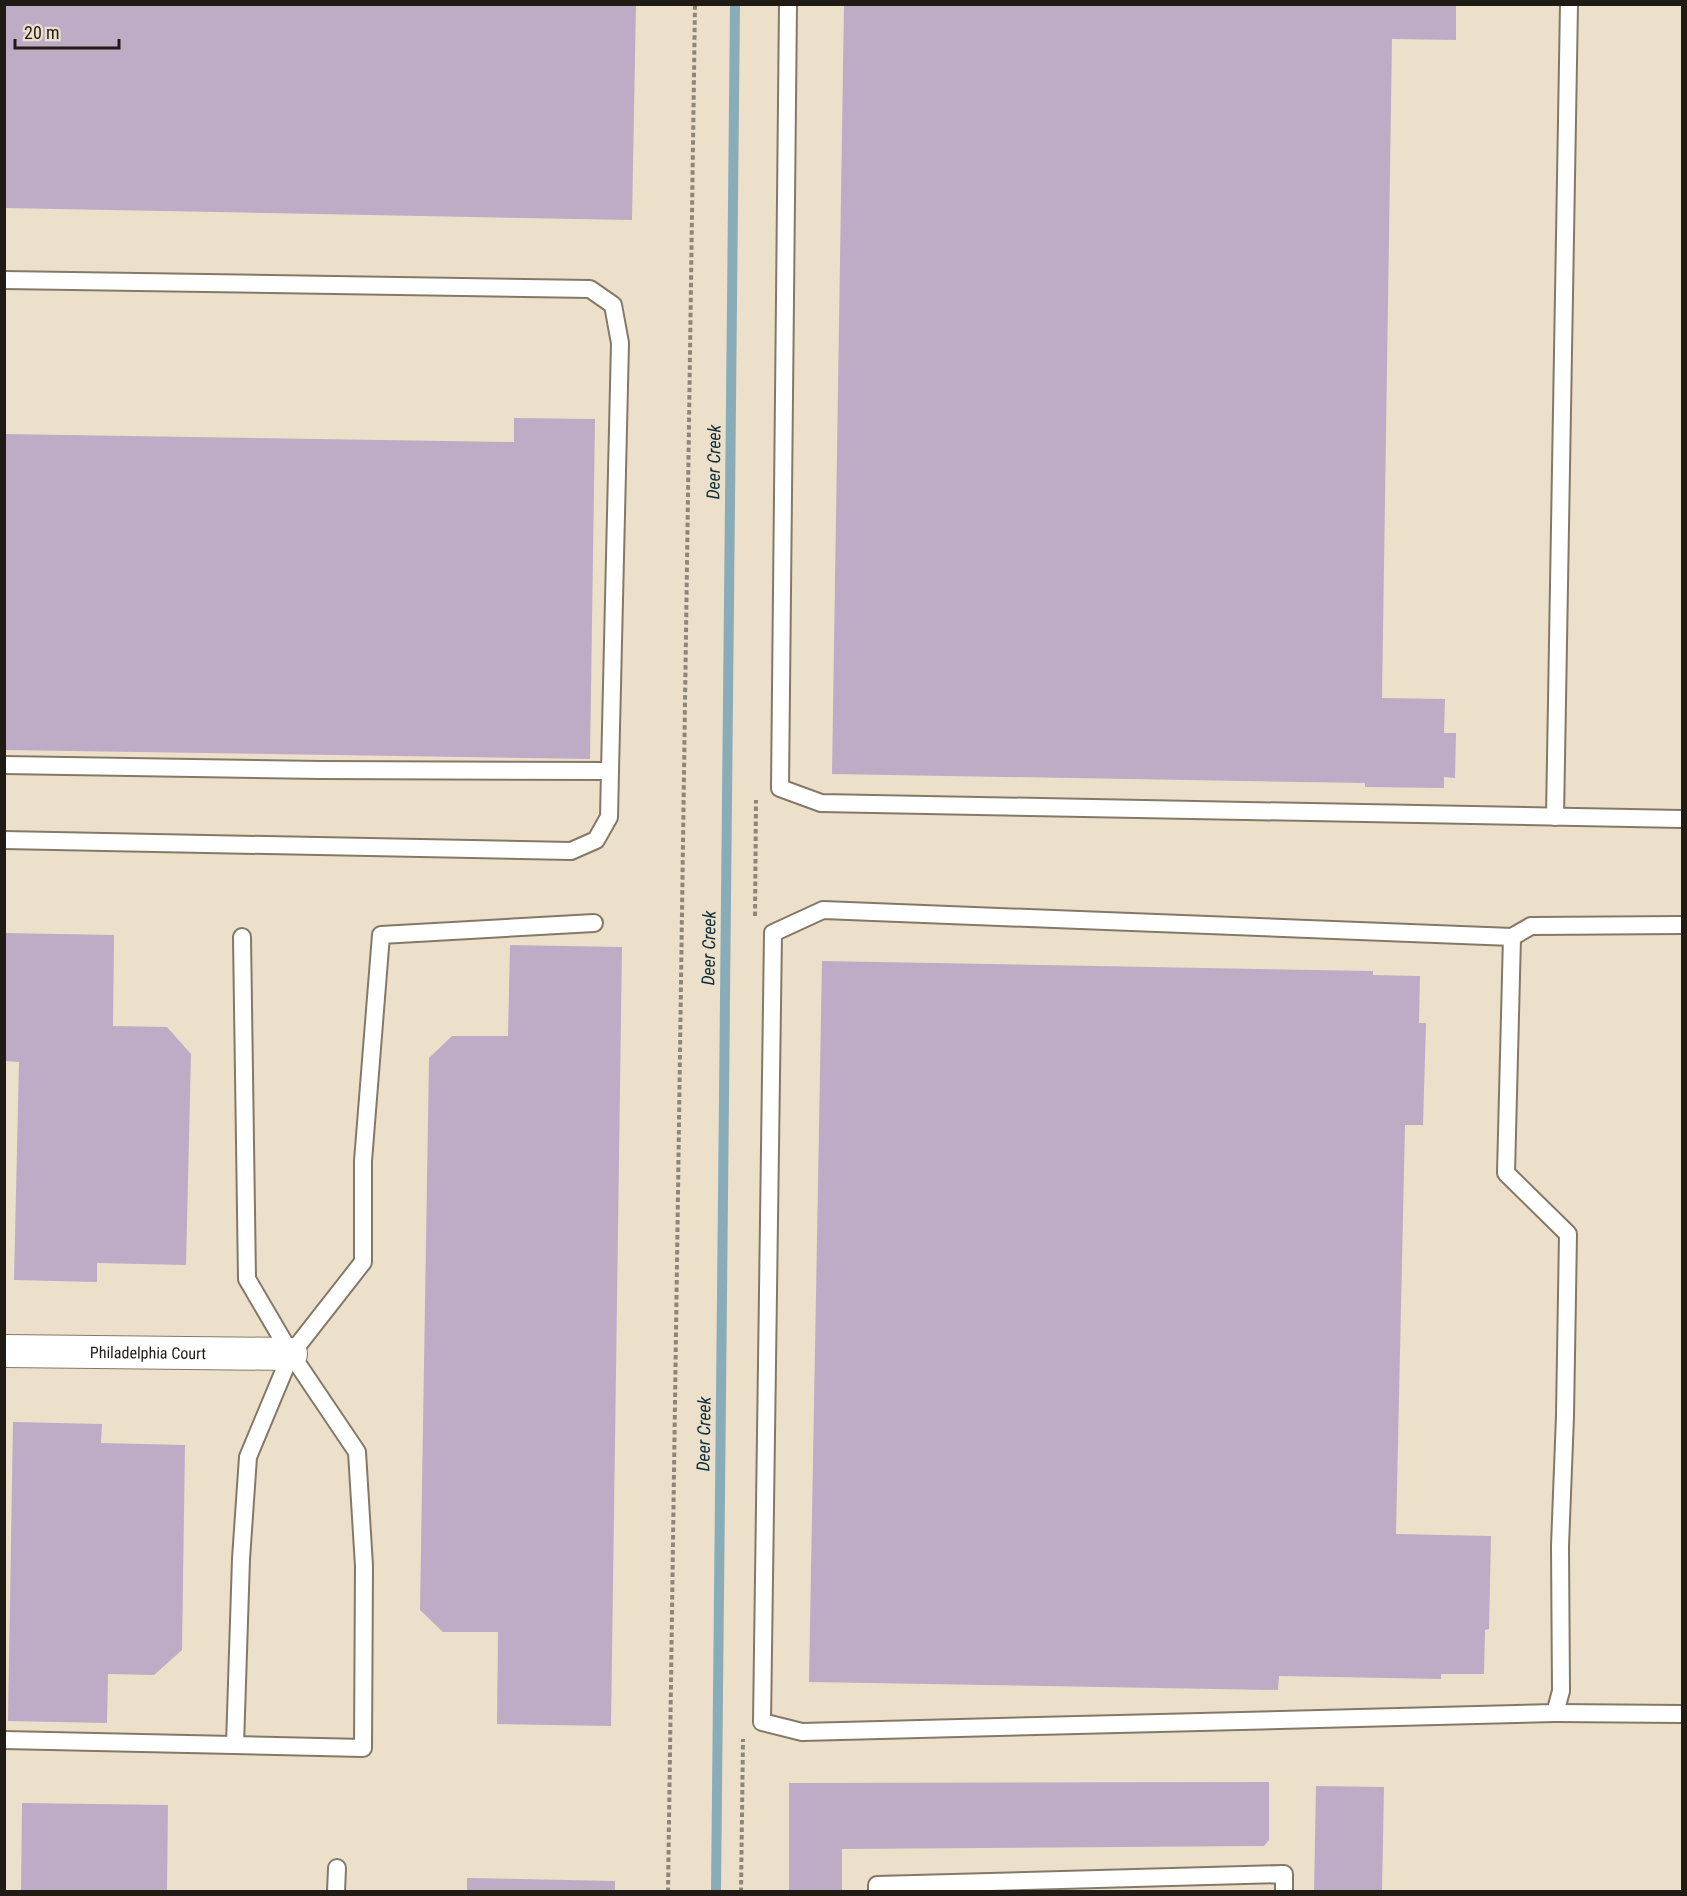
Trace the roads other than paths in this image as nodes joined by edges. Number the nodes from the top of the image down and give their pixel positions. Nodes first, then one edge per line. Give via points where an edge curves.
1 (788, 4) edge
2 (1569, 4) edge
3 (4, 280) edge
4 (4, 765) edge
5 (610, 771) junction
6 (1555, 817) junction
7 (1683, 819) edge
8 (4, 840) edge
9 (594, 923) dead end
10 (1683, 925) edge
11 (1512, 936) junction
12 (242, 937) dead end
13 (4, 1351) edge
14 (291, 1354) junction
15 (1555, 1713) junction
16 (1683, 1714) edge
17 (4, 1740) edge
18 (235, 1745) junction
19 (337, 1868) dead end
20 (336, 1892) edge
21 (877, 1892) edge
22 (1284, 1892) edge

1 - 6 lane via 780,788 820,803
2 - 6 lane
3 - 5 lane via 590,289 613,305 620,344
4 - 5 lane
5 - 8 lane via 609,817 596,840 571,851
6 - 7 lane
9 - 14 lane via 381,934 363,1161 363,1262
10 - 11 lane via 1531,926
11 - 15 lane via 1506,1173 1568,1234 1560,1546 1561,1691
11 - 15 lane via 824,910 773,933 762,1722 802,1732
12 - 14 lane via 247,1279
13 - 14 street, Philadelphia Court
14 - 18 lane via 248,1457
14 - 18 lane via 357,1452 364,1566 363,1748
15 - 16 lane
17 - 18 lane
19 - 20 lane
21 - 22 lane via 877,1885 1284,1874

